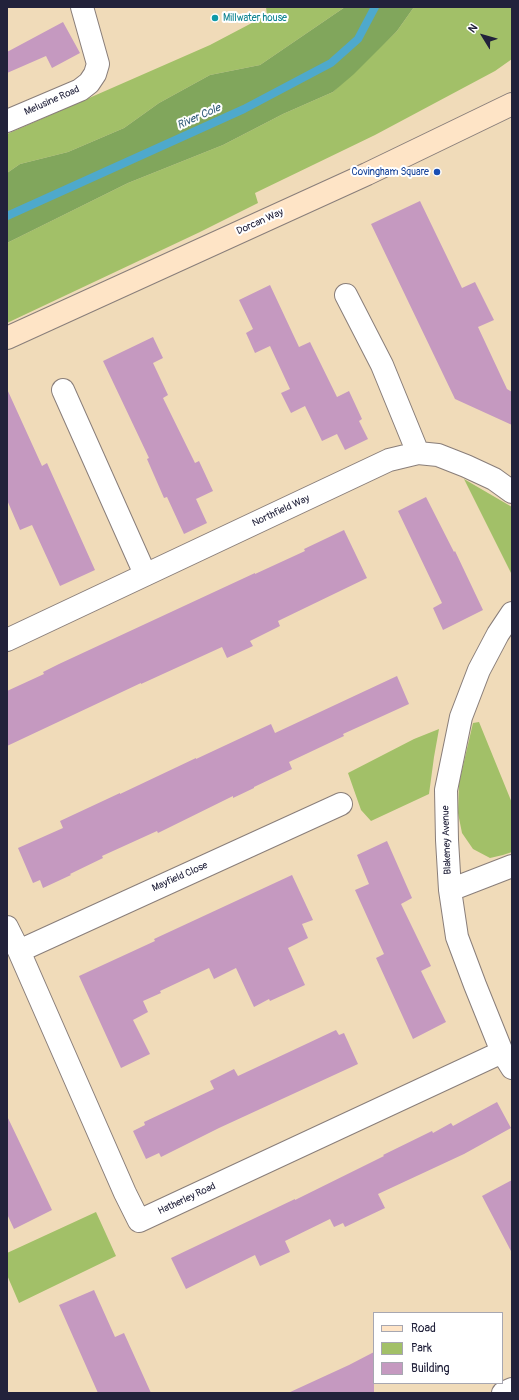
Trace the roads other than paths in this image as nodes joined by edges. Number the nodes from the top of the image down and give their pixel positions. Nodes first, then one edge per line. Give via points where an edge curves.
1 (82, 7) edge
2 (512, 104) edge
3 (7, 121) edge
4 (346, 295) dead end
5 (7, 338) edge
6 (63, 390) dead end
7 (418, 453) junction
8 (512, 492) edge
9 (145, 574) junction
10 (512, 613) edge
11 (7, 640) edge
12 (341, 804) dead end
13 (512, 866) edge
14 (450, 890) junction
15 (7, 927) edge
16 (19, 951) junction
17 (507, 1060) edge
18 (512, 1389) edge
19 (503, 1393) edge

1 - 3 street, Melusine Road via 98,64 96,74 80,90
2 - 5 main road, Dorcan Way via 367,174
4 - 7 street via 382,365
6 - 9 street
7 - 8 street, Northfield Way via 438,456 466,466 494,479
7 - 9 street, Northfield Way via 389,460
9 - 11 street, Northfield Way
10 - 14 street, Blakeney Avenue via 479,670 461,716 446,790
12 - 16 street, Mayfield Close
13 - 14 street
14 - 17 street, Blakeney Avenue via 457,937
15 - 16 street
16 - 17 street, Hatherley Road via 139,1221
18 - 19 street

